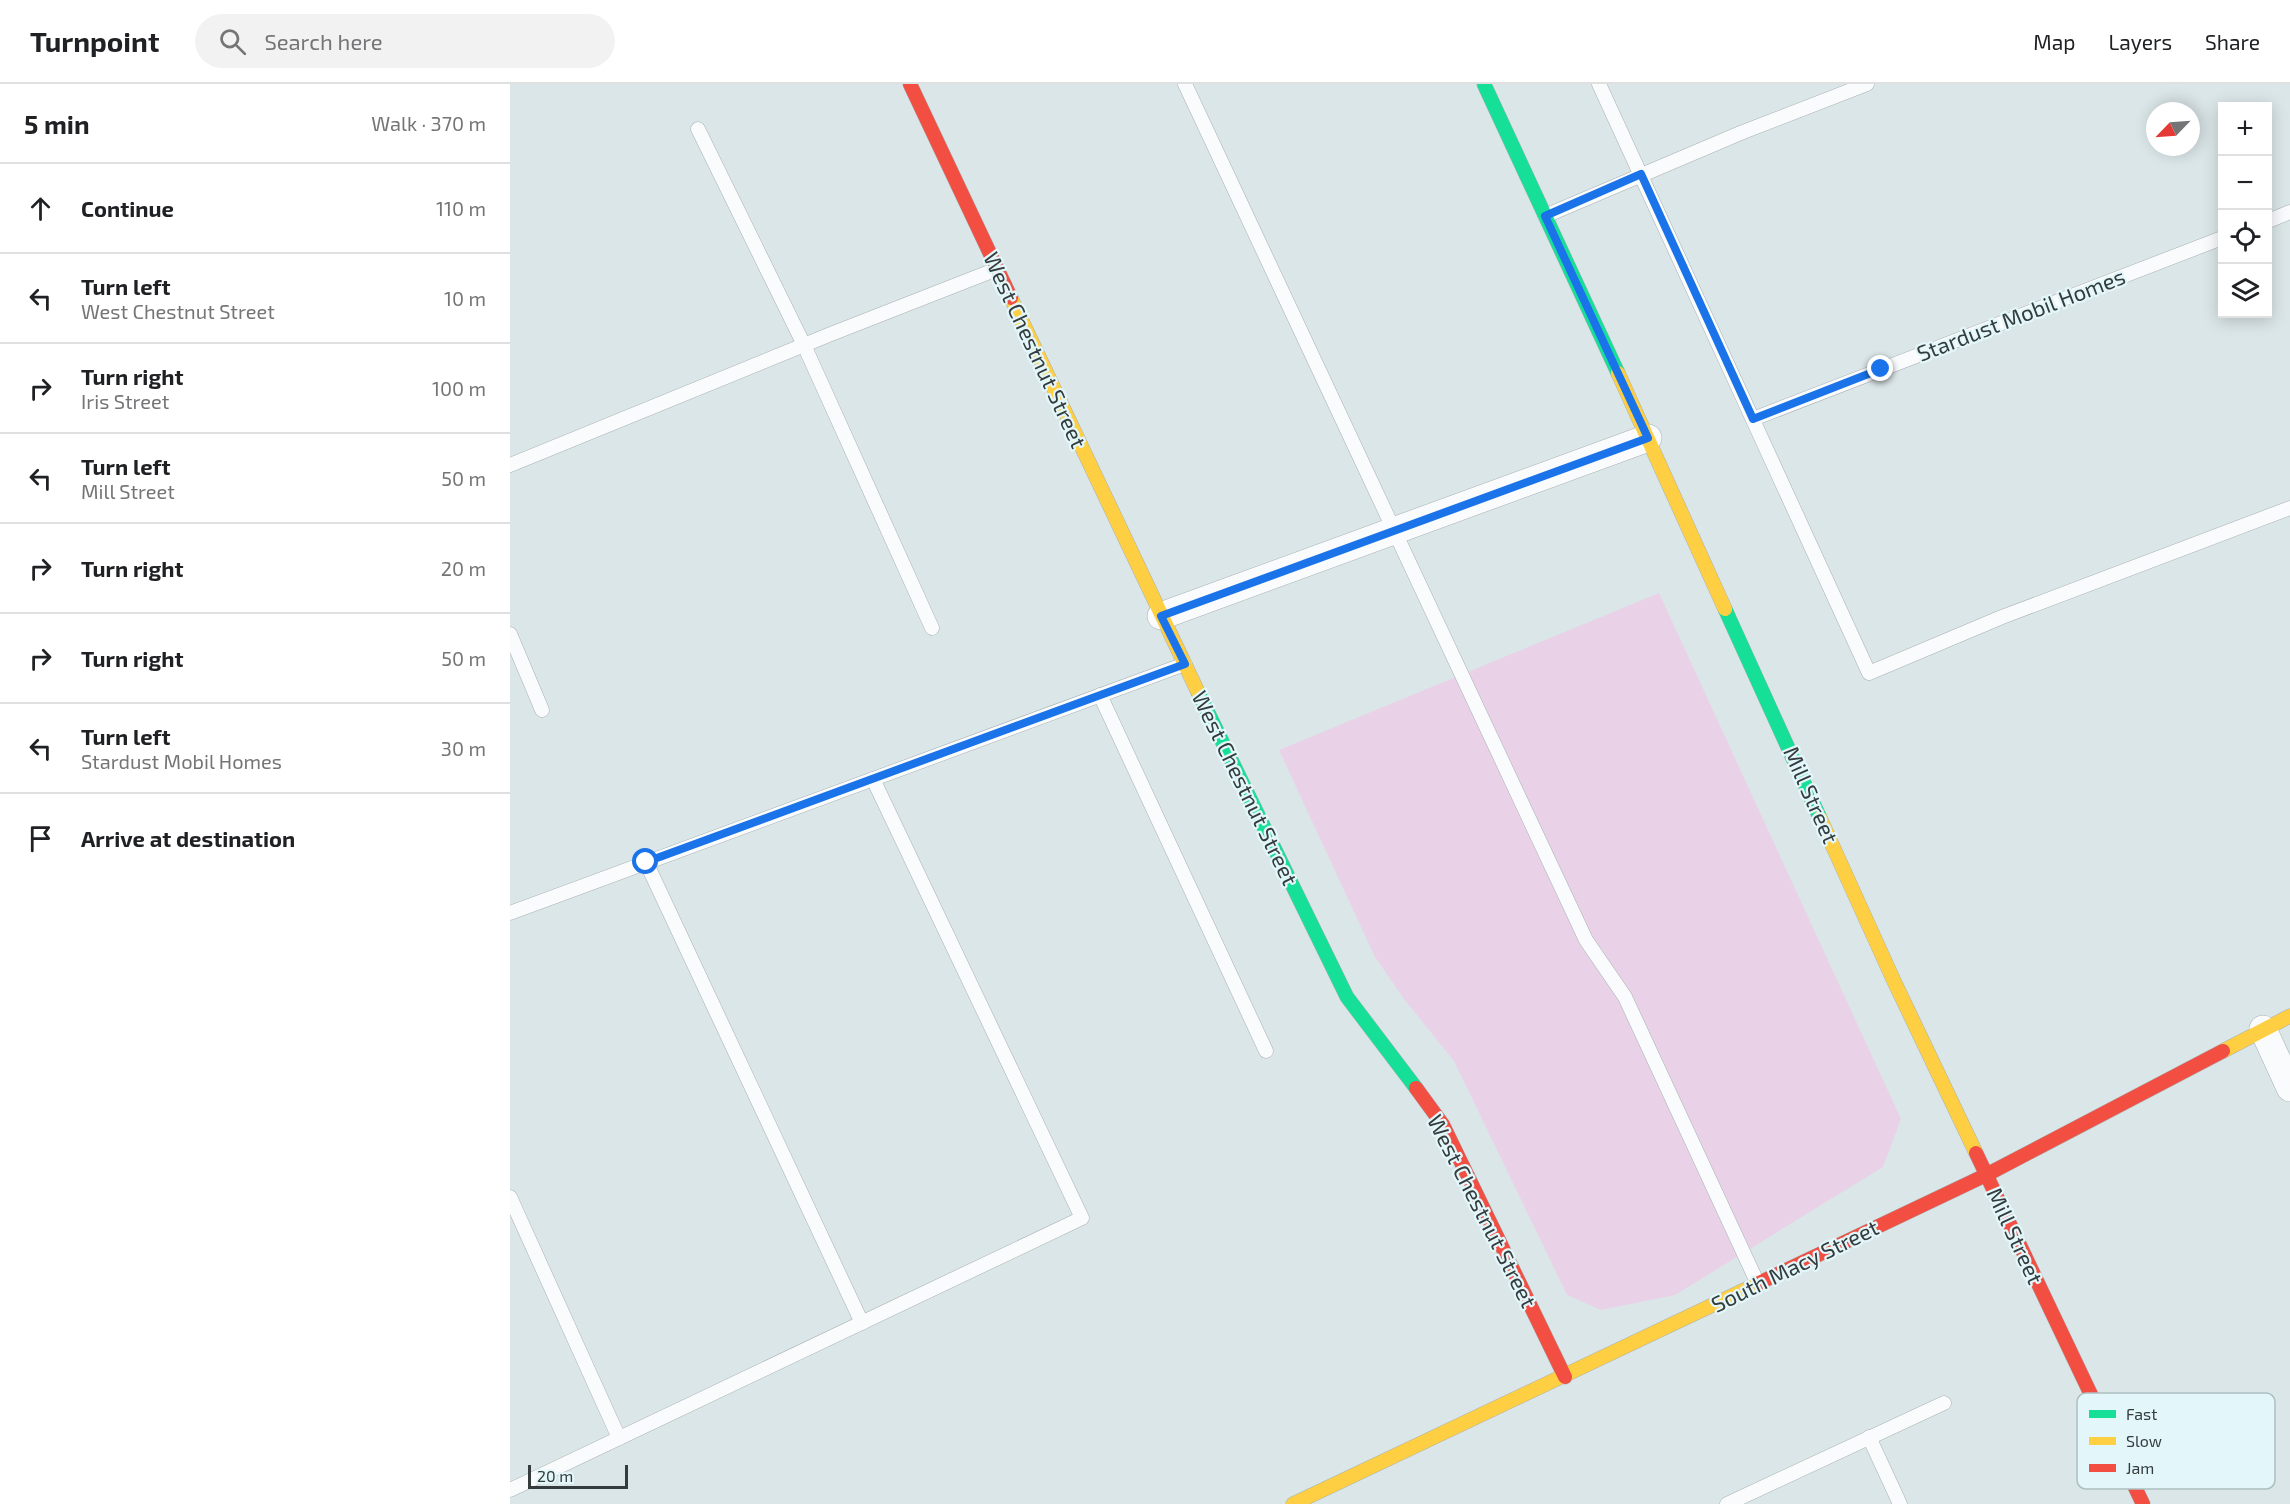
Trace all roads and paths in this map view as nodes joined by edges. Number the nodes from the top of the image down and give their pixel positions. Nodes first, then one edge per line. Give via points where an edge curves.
1 (910, 84) edge
2 (1185, 84) edge
3 (1484, 84) edge
4 (1599, 84) edge
5 (1867, 84) edge
6 (698, 129) dead end
7 (1641, 174) junction
8 (2290, 212) edge
9 (1545, 216) junction
10 (2272, 219) edge
11 (2218, 240) edge
12 (997, 269) junction
13 (804, 345) junction
14 (1753, 419) junction
15 (1648, 438) junction
16 (510, 465) edge
17 (2290, 508) edge
18 (1394, 530) junction
19 (1161, 616) junction
20 (932, 628) dead end
21 (510, 634) edge
22 (1185, 664) junction
23 (1100, 695) junction
24 (542, 710) dead end
25 (873, 779) junction
26 (646, 862) junction
27 (510, 913) edge
28 (2290, 1016) edge
29 (2263, 1029) junction
30 (1266, 1051) dead end
31 (2290, 1088) edge
32 (1986, 1175) junction
33 (510, 1197) edge
34 (1758, 1284) junction
35 (862, 1323) junction
36 (1564, 1377) junction
37 (2090, 1393) edge
38 (1944, 1403) dead end
39 (1869, 1437) junction
40 (619, 1438) junction
41 (2136, 1489) edge
42 (510, 1490) edge
43 (1293, 1504) edge
44 (1727, 1504) edge
45 (1900, 1504) edge
46 (2143, 1504) edge

1 - 12 street, West Chestnut Street
2 - 18 lane
3 - 9 street, Mill Street
4 - 7 lane
5 - 7 lane
6 - 13 lane
7 - 9 lane
7 - 14 lane
8 - 10 lane
9 - 15 street, Mill Street
11 - 14 lane, Stardust Mobil Homes
12 - 13 lane
12 - 19 street, West Chestnut Street
13 - 16 lane
13 - 20 lane
14 - 17 lane via 1869,673 2002,617
15 - 18 street
15 - 32 street, Mill Street
18 - 19 street
18 - 34 lane via 1586,940 1625,997
19 - 22 street, West Chestnut Street
21 - 24 lane
22 - 23 lane
22 - 36 street, West Chestnut Street via 1347,998 1443,1125
23 - 25 lane
23 - 30 lane
25 - 26 lane
25 - 35 lane via 1082,1218
26 - 27 lane
26 - 35 lane
28 - 29 street, South Macy Street
29 - 31 street
29 - 32 street, South Macy Street
32 - 34 street, South Macy Street
32 - 37 street, Mill Street
33 - 40 lane
34 - 36 street, South Macy Street
35 - 40 lane
36 - 43 street, South Macy Street
38 - 39 lane
39 - 44 lane
39 - 45 lane
40 - 42 lane
41 - 46 street, Mill Street

